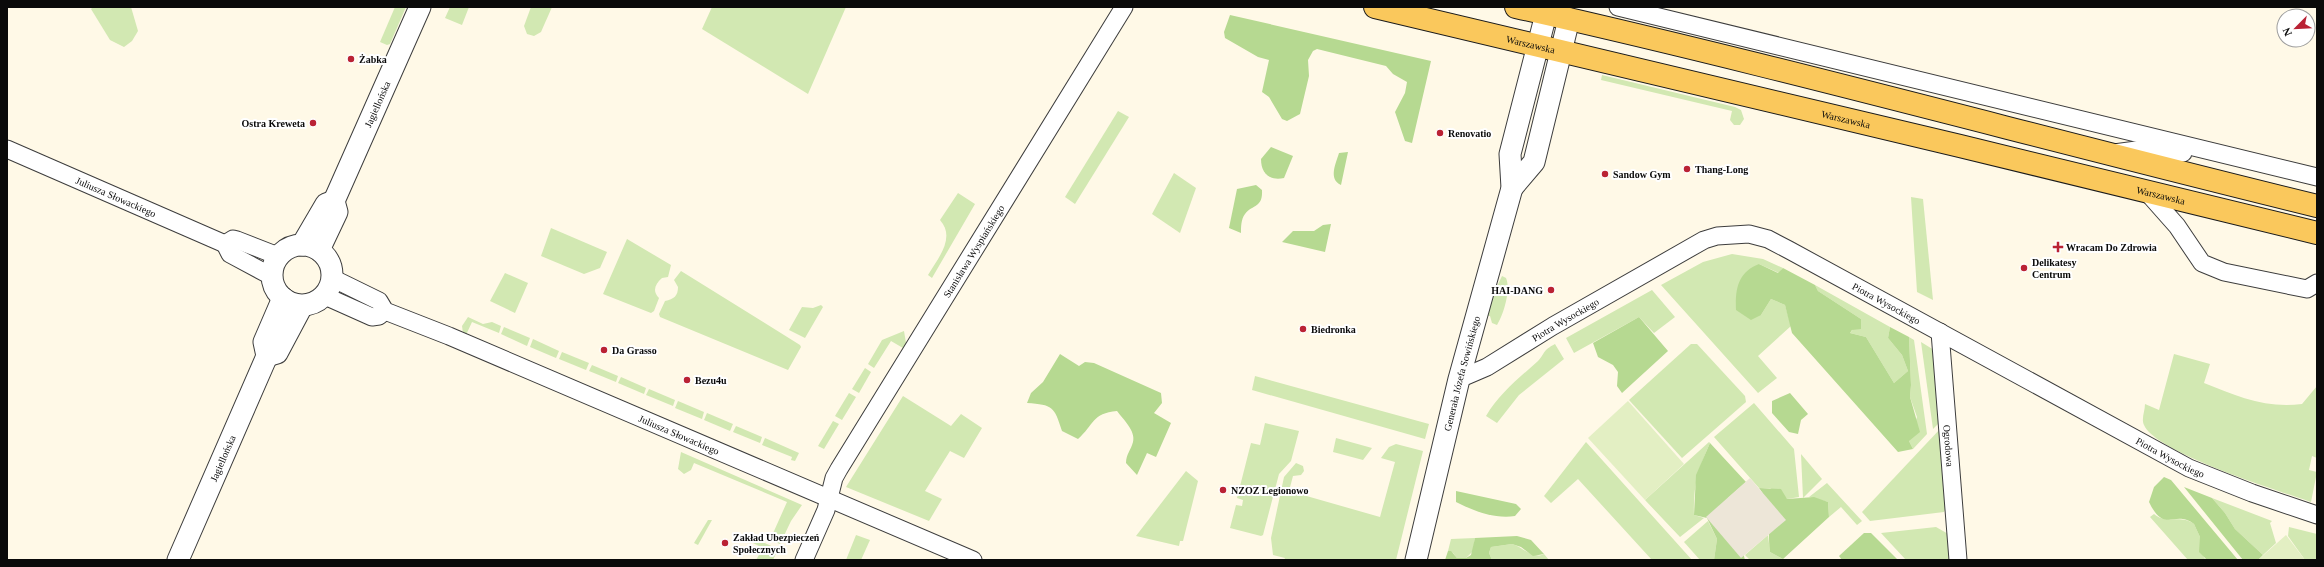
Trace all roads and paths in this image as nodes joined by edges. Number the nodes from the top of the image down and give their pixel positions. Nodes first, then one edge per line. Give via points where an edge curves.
1 (420, 7) edge
2 (1124, 7) edge
3 (1375, 7) edge
4 (1516, 7) edge
5 (1618, 7) edge
6 (1547, 10) edge
7 (1570, 13) edge
8 (1537, 47) junction
9 (1561, 53) junction
10 (7, 149) edge
11 (2106, 155) junction
12 (2245, 159) junction
13 (2317, 178) edge
14 (1512, 188) junction
15 (2146, 191) junction
16 (2317, 206) edge
17 (2317, 233) edge
18 (225, 244) junction
19 (310, 248) junction
20 (278, 256) junction
21 (271, 276) junction
22 (2317, 283) edge
23 (328, 287) junction
24 (283, 298) junction
25 (302, 306) junction
26 (1940, 332) junction
27 (267, 356) junction
28 (1459, 379) junction
29 (829, 498) junction
30 (2317, 515) edge
31 (178, 560) edge
32 (804, 560) edge
33 (973, 560) edge
34 (1416, 560) edge
35 (1958, 560) edge

1 - 19 street, Jagiellońska via 334,201 326,204
2 - 29 street, Stanisława Wyspiańskiego via 839,468
3 - 8 main road, Warszawska
4 - 6 main road
5 - 12 street
6 - 7 main road
6 - 8 street, Generała Józefa Sowińskiego
7 - 9 street, Generała Józefa Sowińskiego
7 - 11 main road
8 - 9 main road, Warszawska
8 - 14 street, Generała Józefa Sowińskiego via 1510,154
9 - 14 street, Generała Józefa Sowińskiego via 1534,162
9 - 15 main road, Warszawska
10 - 18 street, Juliusza Słowackiego
11 - 12 street via 2144,149
11 - 16 main road
12 - 13 street
14 - 28 street, Generała Józefa Sowińskiego
15 - 17 main road, Warszawska
15 - 22 street via 2177,226 2202,263 2224,272 2307,289
18 - 20 street, Juliusza Słowackiego via 233,239
18 - 21 street, Juliusza Słowackiego via 230,254
19 - 20 street via 292,246
19 - 23 street via 331,266
20 - 21 street
21 - 24 street via 274,287
23 - 25 street via 312,304
23 - 29 street, Juliusza Słowackiego via 372,317 379,316 385,311 449,336
24 - 25 street
24 - 27 street, Jagiellońska via 264,342
25 - 27 street, Jagiellońska via 277,353
26 - 28 street, Piotra Wysockiego via 1768,239 1749,234 1736,234 1717,236 1689,247 1537,335 1488,367
26 - 30 street, Piotra Wysockiego via 2189,468
26 - 35 street, Ogrodowa
27 - 31 street, Jagiellońska
28 - 34 street, Generała Józefa Sowińskiego
29 - 32 street, Stanisława Wyspiańskiego
29 - 33 street, Juliusza Słowackiego

